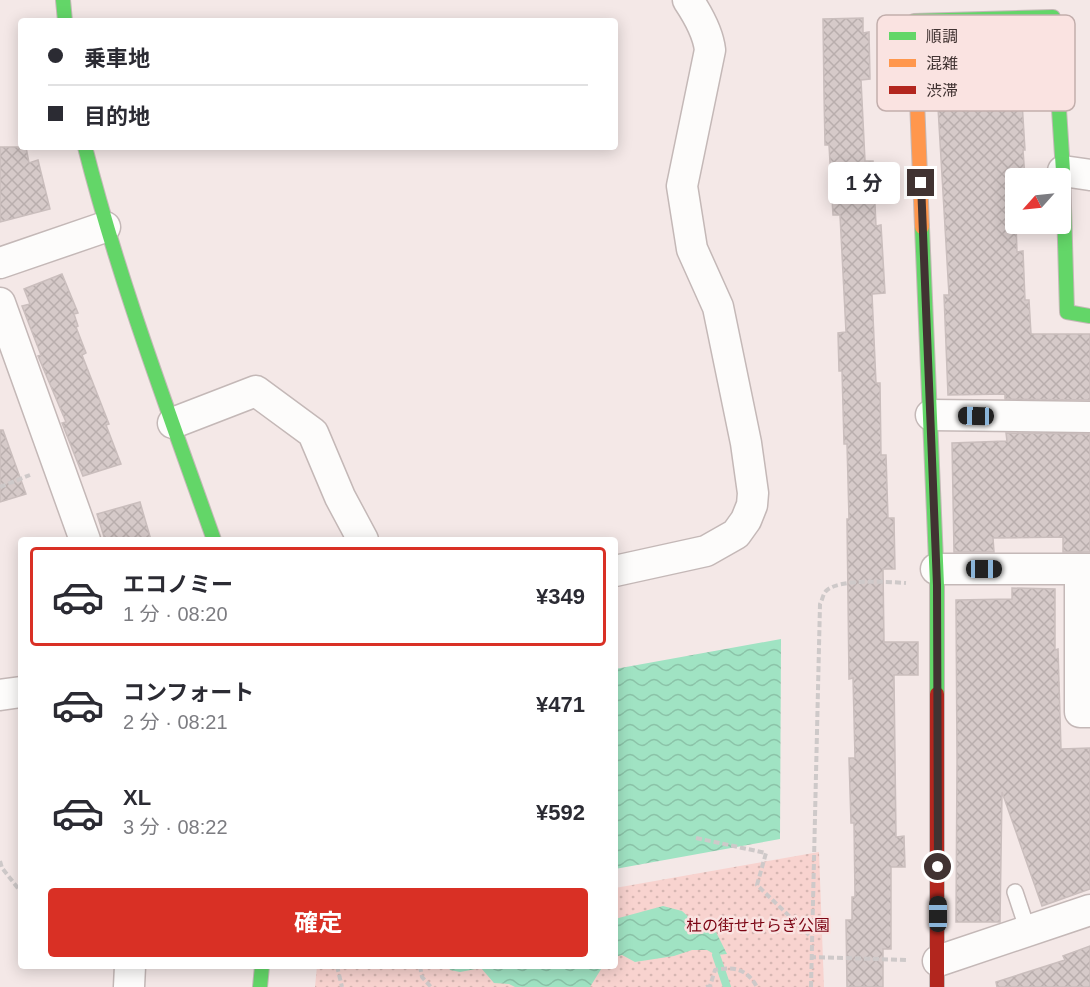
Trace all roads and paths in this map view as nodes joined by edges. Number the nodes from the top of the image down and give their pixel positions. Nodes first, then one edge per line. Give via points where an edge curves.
1 (63, 0) edge
2 (688, 0) edge
3 (65, 18) edge
4 (918, 111) edge
5 (1067, 111) edge
6 (87, 150) edge
7 (1076, 173) edge
8 (105, 227) junction
9 (0, 263) edge
10 (0, 303) edge
11 (1090, 316) edge
12 (931, 416) junction
13 (1090, 417) edge
14 (173, 423) junction
15 (84, 537) edge
16 (213, 537) edge
17 (361, 537) edge
18 (618, 569) edge
19 (1085, 569) edge
20 (937, 577) junction
21 (18, 692) edge
22 (0, 695) edge
23 (1090, 712) edge
24 (696, 838) dead end
25 (0, 861) edge
26 (18, 888) edge
27 (1015, 892) dead end
28 (1090, 910) edge
29 (1028, 931) junction
30 (810, 937) junction
31 (810, 957) junction
32 (130, 969) edge
33 (262, 969) edge
34 (338, 969) edge
35 (421, 969) edge
36 (938, 974) edge
37 (129, 987) edge
38 (260, 987) edge
39 (342, 987) edge
40 (430, 987) edge
41 (706, 987) edge
42 (757, 987) edge
43 (811, 987) edge

1 - 3 street
2 - 18 street via 709,39 710,50 682,186 692,249 718,307 746,442 752,505 736,534 706,551
4 - 12 street
5 - 7 street
6 - 8 street
7 - 11 street via 1067,312
8 - 9 street
8 - 14 street
10 - 15 street
12 - 13 street
12 - 20 street
14 - 16 street
14 - 17 street via 256,391 313,433
19 - 20 street
19 - 23 street via 1080,712
20 - 30 path via 835,586 826,591 820,604
20 - 36 street
21 - 22 street
24 - 30 path via 766,853 758,885
25 - 26 path
27 - 29 lane
28 - 29 street
29 - 36 street
30 - 31 path
31 - 36 path
31 - 43 path
32 - 37 street
33 - 38 street
34 - 39 path
35 - 40 path
41 - 42 path via 710,986 715,970 727,968 751,976

